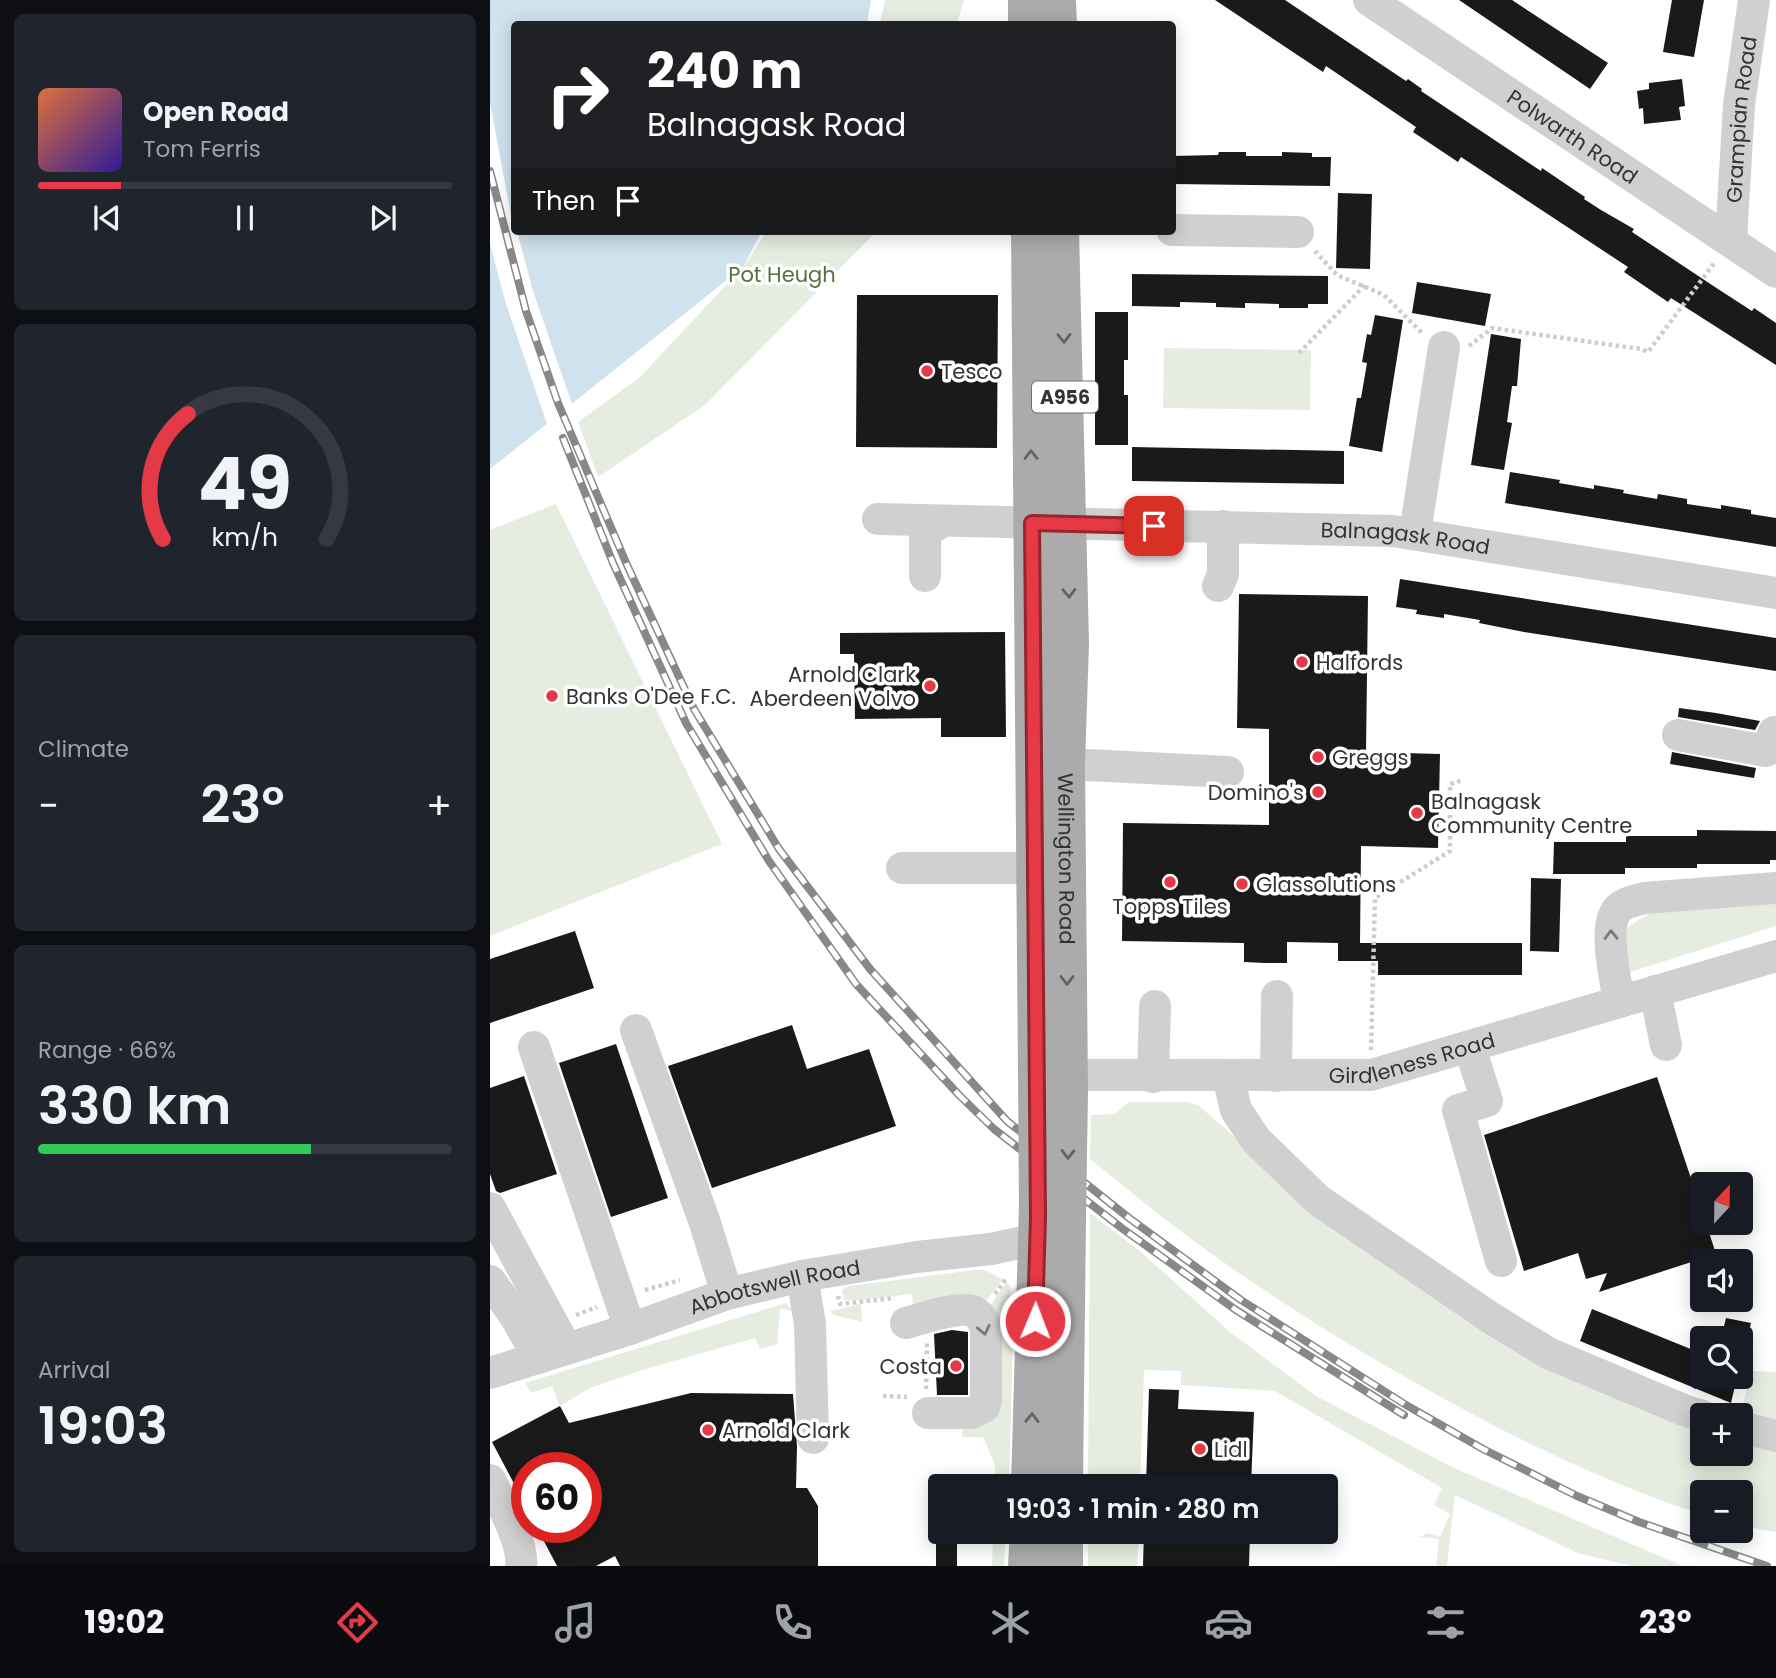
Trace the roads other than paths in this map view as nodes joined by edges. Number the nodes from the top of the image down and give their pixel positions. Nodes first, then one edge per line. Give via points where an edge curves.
1 (1027, 0) edge
2 (1057, 0) edge
3 (1754, 0) edge
4 (1381, 4) edge
5 (1027, 21) edge
6 (1058, 21) edge
7 (1176, 230) edge
8 (1298, 232) road end
9 (1030, 235) edge
10 (1060, 235) edge
11 (1731, 240) junction
12 (1776, 272) edge
13 (1444, 347) road end
14 (878, 519) dead end
15 (943, 521) junction
16 (1050, 524) junction
17 (1223, 526) junction
18 (1415, 533) junction
19 (925, 576) dead end
20 (1218, 586) dead end
21 (1776, 593) edge
22 (1776, 733) edge
23 (1678, 735) dead end
24 (1066, 764) junction
25 (1228, 772) dead end
26 (902, 868) dead end
27 (1034, 868) junction
28 (1776, 888) edge
29 (1776, 956) edge
30 (1655, 992) junction
31 (1277, 996) dead end
32 (1619, 1002) junction
33 (1155, 1006) dead end
34 (636, 1030) dead end
35 (1667, 1045) dead end
36 (534, 1047) dead end
37 (1469, 1048) junction
38 (1228, 1076) junction
39 (1276, 1076) junction
40 (1153, 1077) junction
41 (1058, 1081) junction
42 (490, 1208) edge
43 (1052, 1226) junction
44 (1501, 1261) dead end
45 (802, 1276) junction
46 (490, 1281) edge
47 (727, 1294) junction
48 (907, 1323) road end
49 (630, 1329) junction
50 (552, 1353) junction
51 (490, 1373) edge
52 (1690, 1412) edge
53 (930, 1414) road end
54 (1753, 1430) edge
55 (1776, 1436) edge
56 (813, 1438) dead end
57 (1031, 1474) edge
58 (1063, 1474) edge
59 (490, 1479) edge
60 (1028, 1544) edge
61 (1064, 1544) edge
62 (521, 1566) edge
63 (1027, 1566) edge
64 (1064, 1566) edge

1 - 5 main road
2 - 6 main road
3 - 11 street, Grampian Road via 1739,105
4 - 11 street, Polwarth Road
7 - 8 street
16 -> 9 main road, Wellington Road / A956
10 -> 16 main road, Wellington Road / A956
11 - 12 street, Polwarth Road
13 - 18 street
14 - 15 street, Balnagask Road
15 - 16 street, Balnagask Road
15 - 19 street via 926,532
16 - 17 street, Balnagask Road
16 -> 24 main road, Wellington Road / A956 via 1070,643
16 - 27 main road, Wellington Road / A956
17 - 18 street, Balnagask Road
17 - 20 street via 1223,574
18 - 21 street, Balnagask Road
22 - 23 street via 1766,751
24 - 25 street
24 -> 41 main road, Wellington Road / A956
26 - 27 street
27 - 41 main road, Wellington Road / A956
32 -> 28 street via 1610,934 1612,919 1625,904 1644,898
29 - 30 street, Girdleness Road
30 - 32 street, Girdleness Road
30 - 35 street
31 - 39 street
32 - 37 street, Girdleness Road
33 - 40 street
34 - 47 street
36 - 49 street
37 - 39 street, Girdleness Road via 1371,1075
37 - 44 street via 1487,1101 1458,1110
38 - 39 street, Girdleness Road
38 - 40 street, Girdleness Road
38 - 52 street via 1236,1110 1256,1140 1318,1200 1548,1353
40 - 41 street, Girdleness Road
41 - 43 main road, Wellington Road / A956, bridge
42 - 50 street
43 - 45 street, Abbotswell Road via 991,1250
57 -> 43 main road, Wellington Road / A956
43 - 58 main road, Wellington Road / A956
45 - 47 street, Abbotswell Road
45 - 56 street via 811,1335
46 - 50 street via 515,1316
47 - 49 street, Abbotswell Road
48 -> 53 street via 969,1310 981,1318 986,1329 984,1407 972,1413
49 - 50 street, Abbotswell Road
50 - 51 street, Abbotswell Road
54 - 55 street
59 - 62 street via 512,1529
60 - 63 main road
61 - 64 main road

